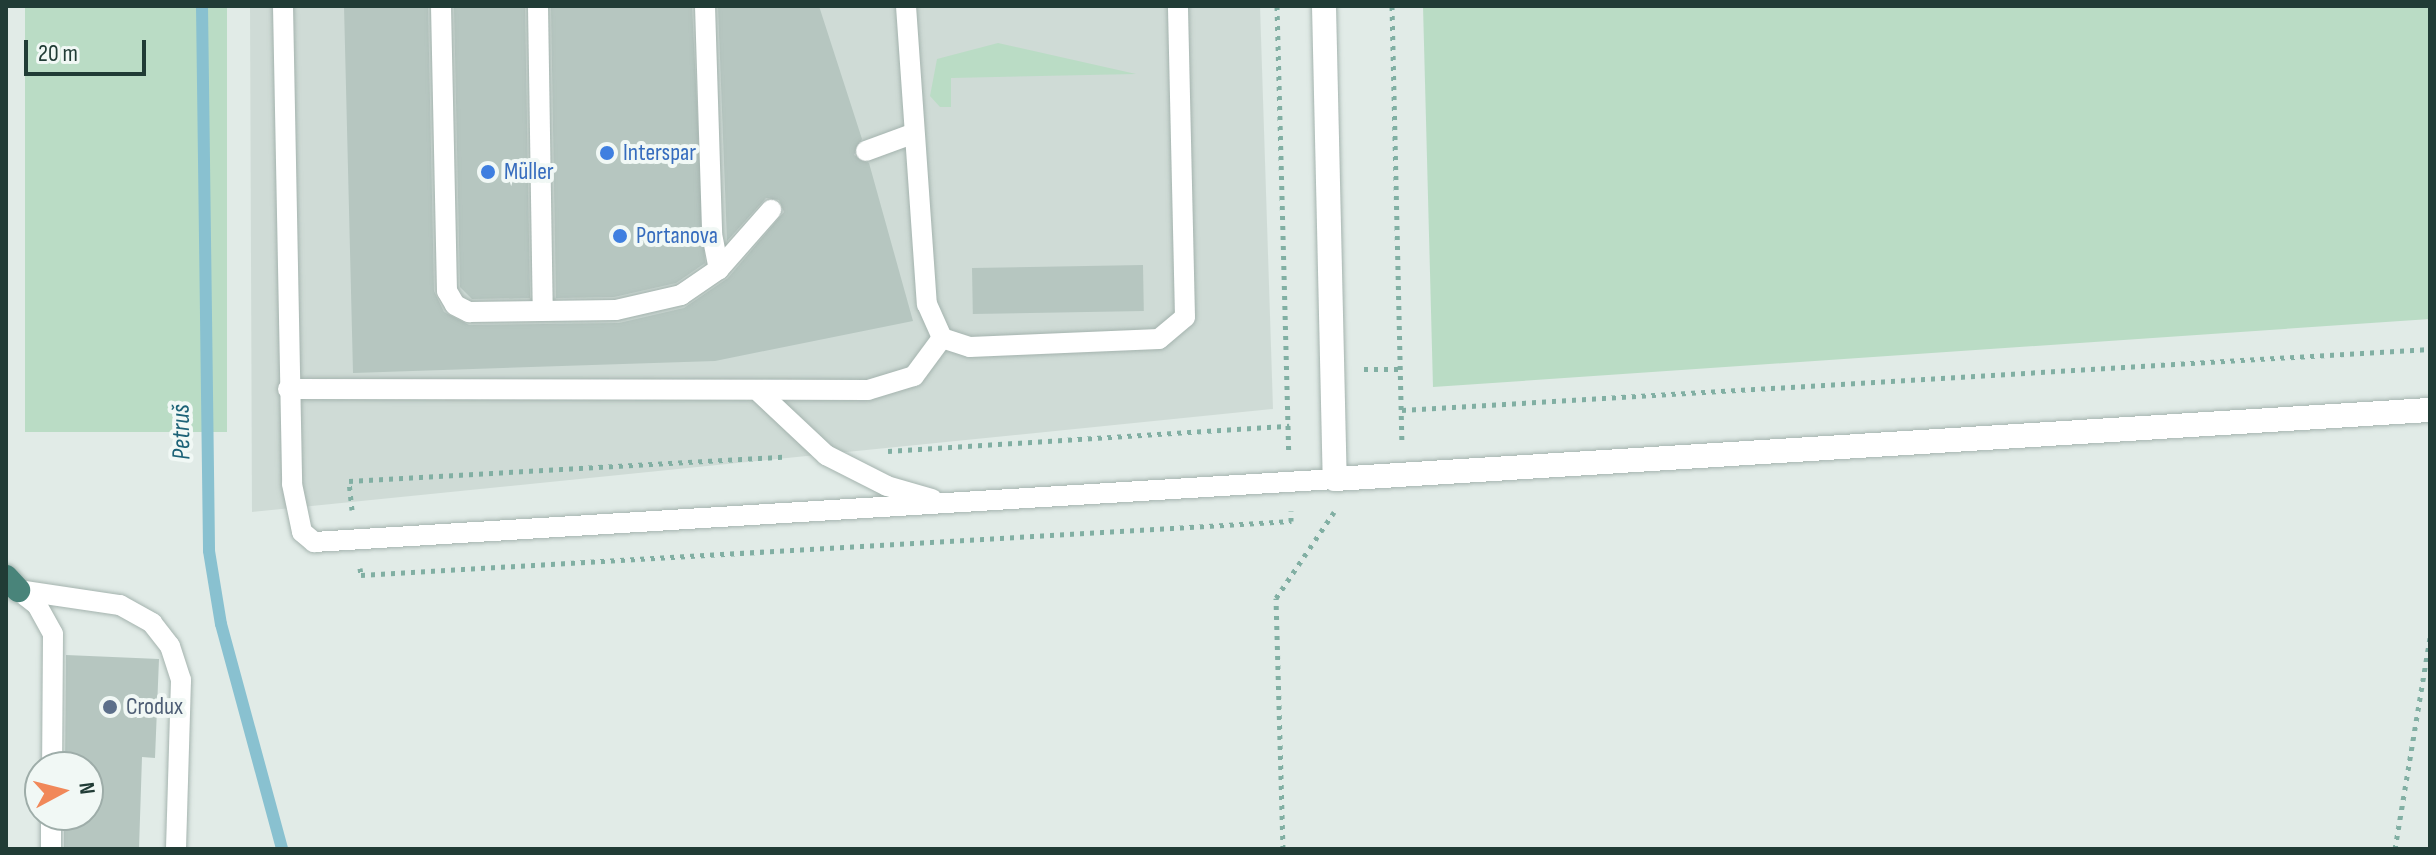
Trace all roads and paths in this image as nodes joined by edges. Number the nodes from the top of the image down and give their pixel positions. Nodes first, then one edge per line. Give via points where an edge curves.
1 (283, 6) edge
2 (441, 6) edge
3 (538, 6) edge
4 (705, 6) edge
5 (906, 6) edge
6 (1178, 6) edge
7 (1277, 6) edge
8 (1324, 6) edge
9 (1392, 6) edge
10 (912, 134) junction
11 (866, 151) dead end
12 (771, 210) dead end
13 (719, 269) junction
14 (543, 311) junction
15 (942, 338) junction
16 (2430, 349) edge
17 (288, 389) junction
18 (760, 393) junction
19 (1402, 410) junction
20 (2430, 410) edge
21 (1289, 426) dead end
22 (1403, 475) junction
23 (1335, 479) junction
24 (948, 504) junction
25 (12, 584) edge
26 (2430, 637) edge
27 (52, 751) edge
28 (176, 849) edge
29 (1283, 849) edge
30 (2395, 849) edge

1 - 17 lane
2 - 14 lane via 447,291 469,312
3 - 14 lane
4 - 13 lane
5 - 10 lane
6 - 15 lane via 1185,317 1159,339 1129,342 970,347
7 - 21 path
8 - 23 street
9 - 19 path
10 - 11 lane
10 - 15 lane via 927,304
12 - 13 lane
13 - 14 lane via 681,295 651,304
15 - 18 lane via 914,376 894,386
16 - 19 path
17 - 18 lane
17 - 24 lane via 292,484 302,532 314,542
18 - 24 lane via 826,455 887,486
19 - 22 path
20 - 22 street
22 - 23 street
23 - 24 lane
23 - 29 path via 1334,512 1276,598
25 - 27 lane via 37,605 53,634
25 - 28 lane via 120,605 152,623 170,646 181,680
26 - 30 path

